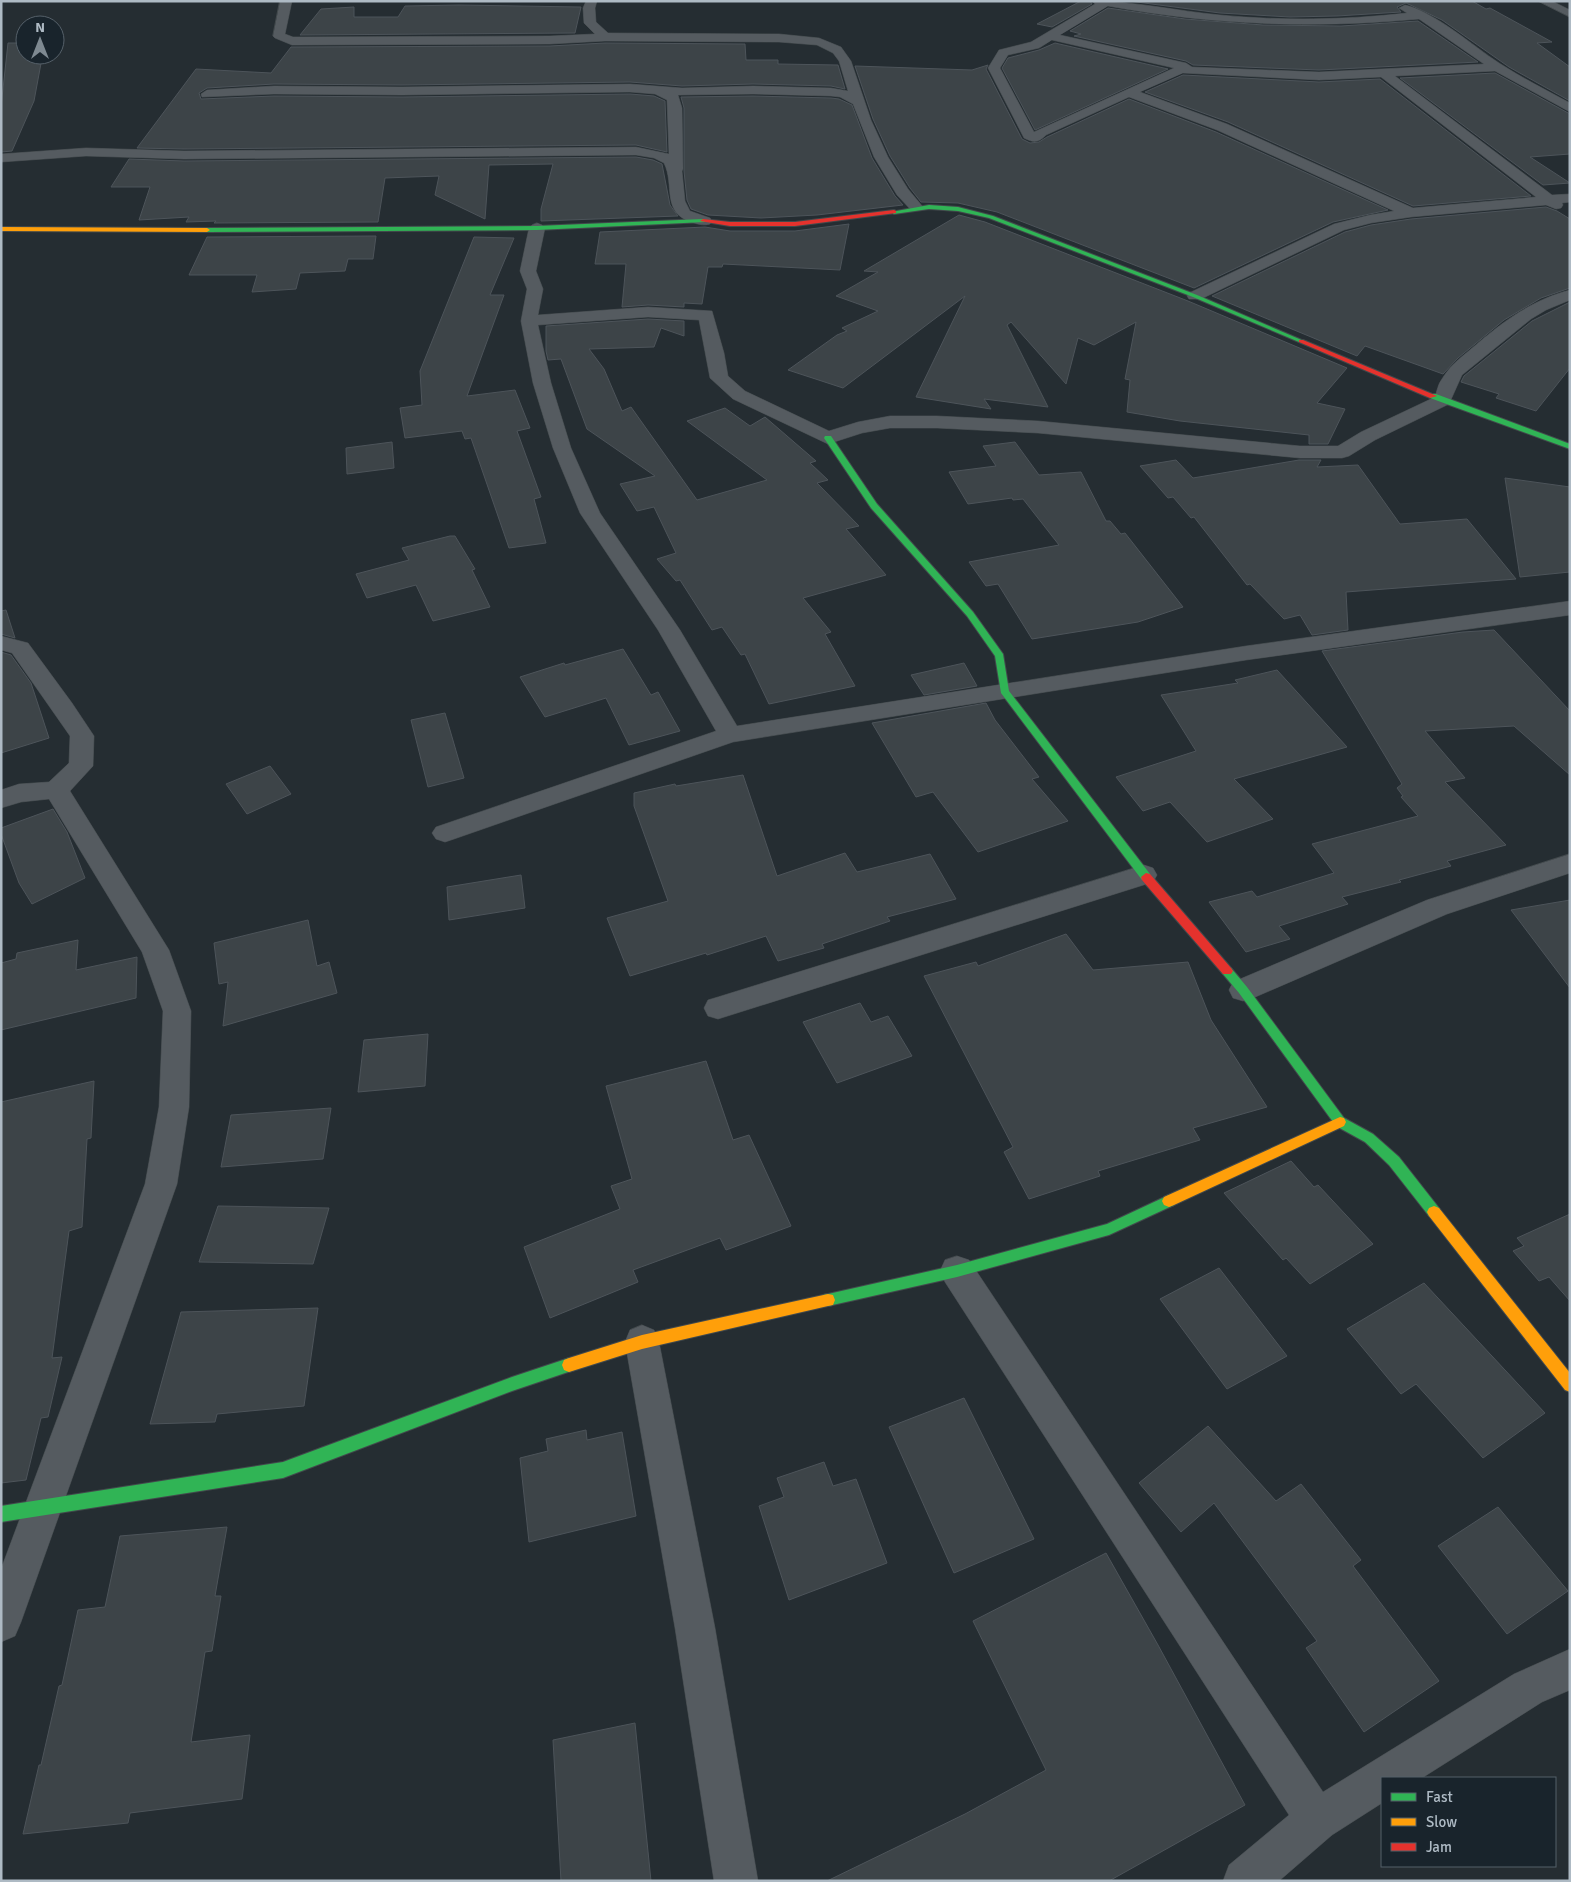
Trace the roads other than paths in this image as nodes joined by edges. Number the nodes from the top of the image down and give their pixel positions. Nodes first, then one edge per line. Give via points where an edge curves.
1 (286, 1) edge
2 (592, 1) edge
3 (1390, 1) edge
4 (1543, 1) edge
5 (1101, 2) edge
6 (1570, 14) edge
7 (1421, 15) junction
8 (1050, 36) junction
9 (605, 37) junction
10 (1186, 67) junction
11 (1497, 67) junction
12 (1385, 74) junction
13 (660, 91) junction
14 (1130, 92) junction
15 (207, 94) dead end
16 (858, 102) junction
17 (1570, 108) edge
18 (1, 158) edge
19 (676, 169) junction
20 (1570, 198) edge
21 (1549, 200) junction
22 (916, 207) junction
23 (1411, 213) junction
24 (1570, 214) edge
25 (705, 222) junction
26 (1, 228) edge
27 (537, 228) junction
28 (1570, 295) edge
29 (1195, 296) junction
30 (529, 321) junction
31 (1443, 400) junction
32 (828, 438) junction
33 (1570, 447) edge
34 (1570, 608) edge
35 (1, 643) edge
36 (1004, 691) junction
37 (730, 735) junction
38 (56, 790) junction
39 (1, 799) edge
40 (445, 832) dead end
41 (1570, 863) edge
42 (1144, 875) junction
43 (1242, 990) junction
44 (718, 1008) dead end
45 (1340, 1122) junction
46 (957, 1272) junction
47 (642, 1342) junction
48 (1570, 1385) edge
49 (41, 1509) junction
50 (1, 1514) edge
51 (1, 1622) edge
52 (1570, 1669) edge
53 (1386, 1777) edge
54 (1381, 1780) edge
55 (1317, 1820) junction
56 (736, 1881) edge
57 (1245, 1881) edge

1 - 9 street via 279,36 292,41
2 - 9 street via 590,22
3 - 7 street
4 - 6 street
5 - 7 street via 1167,12 1293,22 1353,22
5 - 8 street
7 - 11 street
8 - 10 street
8 - 14 street via 1035,45 1003,53 994,68 1029,135 1035,138 1040,132
9 - 16 street via 779,38 819,42 837,50 845,61
10 - 12 street via 1185,70 1319,76
10 - 14 street
11 - 12 street
11 - 17 street
12 - 21 street
13 - 15 street via 630,88 274,90
13 - 16 street via 831,92 844,94
13 - 19 street via 673,98
14 - 23 street via 1222,127
16 - 22 street via 879,156
18 - 19 street via 86,152 193,155 636,152 665,157
19 - 25 street via 678,204 685,214
20 - 21 street
21 - 23 street
21 - 24 street
22 - 25 street via 795,224
22 - 29 street via 942,206 991,217
23 - 29 street via 1340,227
25 - 27 street
26 - 27 street via 94,231
27 - 30 street via 528,271 535,289
28 - 31 street via 1557,297 1534,308 1456,371
29 - 31 street
30 - 32 street via 648,312 706,315 719,378 739,395
30 - 37 street via 542,382 562,448 590,512 669,630
31 - 32 street via 1342,452 1300,452 936,422 890,422
31 - 33 street
32 - 36 street via 874,506 970,614 1000,656
34 - 36 street via 1255,651
35 - 38 street via 20,648 82,736 81,766
36 - 37 street
36 - 42 street
37 - 40 street
38 - 39 street via 19,793
38 - 49 street via 155,950 177,1011 174,1107 160,1184
41 - 43 street via 1437,907
42 - 43 street
42 - 44 street
43 - 45 street
45 - 46 street via 1109,1229
45 - 48 street via 1369,1138 1394,1161
46 - 47 street
46 - 55 street
47 - 49 street via 512,1384 283,1470
47 - 56 street via 695,1628
49 - 50 street
49 - 51 street
52 - 53 street via 1528,1688
54 - 55 street
55 - 57 street

